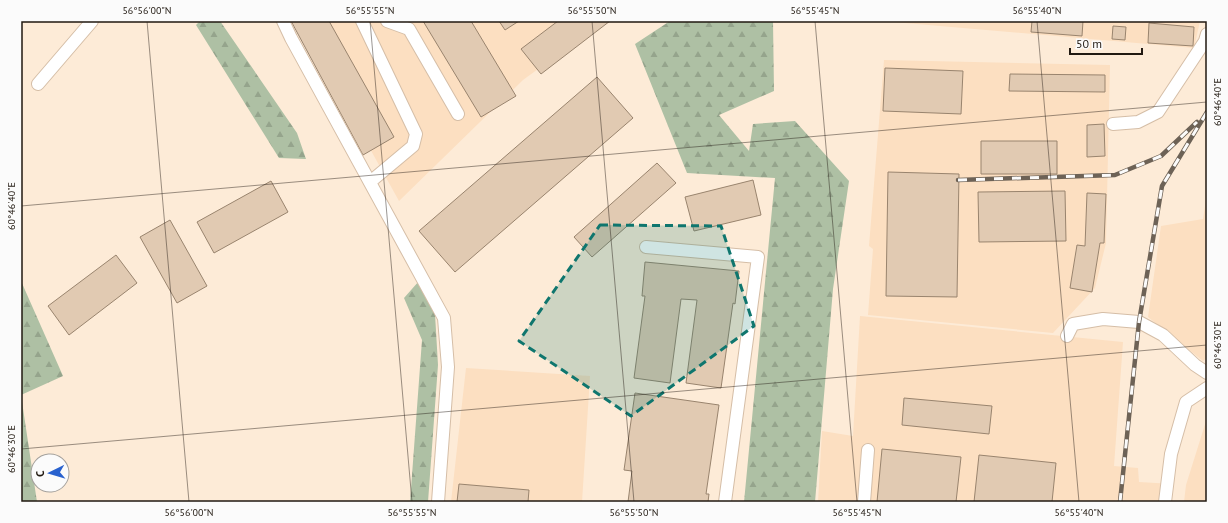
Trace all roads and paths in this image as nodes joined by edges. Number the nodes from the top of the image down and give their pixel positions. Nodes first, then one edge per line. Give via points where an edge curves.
1 (92, 21) edge
2 (283, 21) edge
3 (362, 21) edge
4 (387, 21) edge
5 (1207, 34) edge
6 (38, 84) dead end
7 (458, 114) dead end
8 (1113, 124) dead end
9 (370, 182) junction
10 (646, 247) dead end
11 (1066, 336) dead end
12 (1207, 373) edge
13 (1207, 388) edge
14 (868, 450) dead end
15 (438, 502) edge
16 (725, 502) edge
17 (864, 502) edge
18 (1165, 502) edge

1 - 6 street
2 - 9 street
3 - 9 street via 416,134 413,146
4 - 7 street via 409,30
5 - 8 street via 1158,112 1138,122
9 - 15 street via 444,318 448,367
10 - 16 street via 758,257
11 - 12 street via 1073,324 1103,320 1139,322 1163,335
13 - 18 street via 1186,402 1171,454
14 - 17 street

